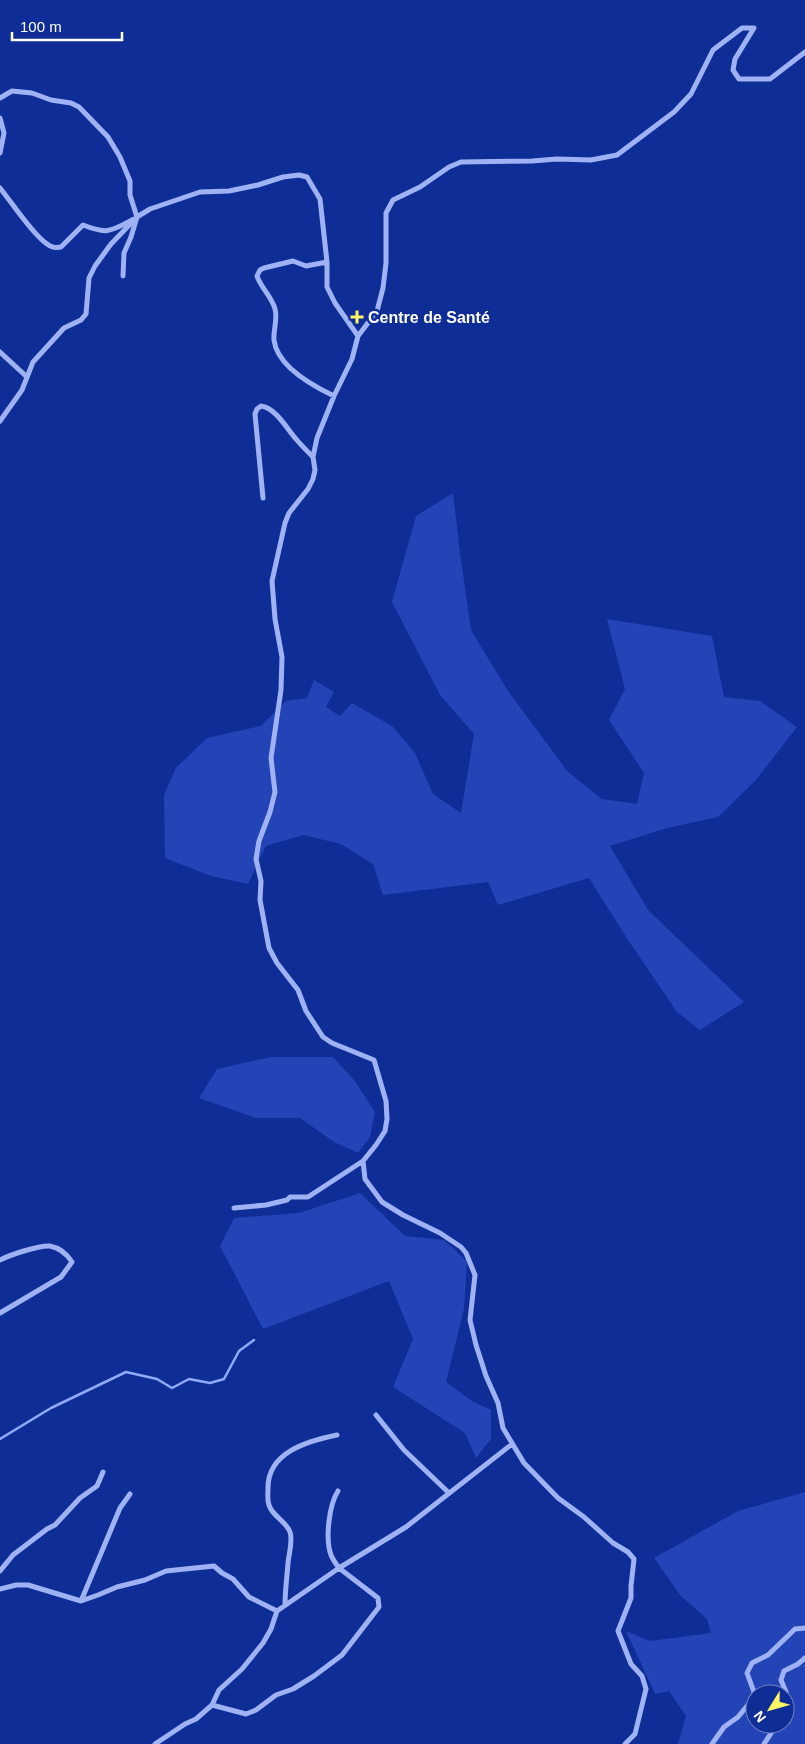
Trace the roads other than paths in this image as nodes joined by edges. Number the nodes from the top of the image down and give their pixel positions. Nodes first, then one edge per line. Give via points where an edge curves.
1 (805, 52) edge
2 (0, 98) edge
3 (0, 118) edge
4 (0, 153) edge
5 (0, 188) edge
6 (137, 217) junction
7 (327, 262) junction
8 (123, 276) dead end
9 (358, 336) junction
10 (0, 352) edge
11 (27, 376) junction
12 (334, 396) junction
13 (0, 421) edge
14 (313, 457) junction
15 (263, 498) dead end
16 (363, 1161) junction
17 (234, 1208) dead end
18 (0, 1260) edge
19 (0, 1314) edge
20 (376, 1415) dead end
21 (337, 1435) dead end
22 (512, 1444) junction
23 (103, 1472) dead end
24 (338, 1490) dead end
25 (449, 1493) junction
26 (130, 1494) dead end
27 (339, 1568) junction
28 (0, 1570) edge
29 (0, 1590) edge
30 (81, 1601) junction
31 (285, 1605) junction
32 (277, 1611) junction
33 (805, 1628) edge
34 (805, 1658) edge
35 (783, 1684) edge
36 (212, 1705) junction
37 (155, 1744) edge
38 (625, 1744) edge
39 (712, 1744) edge

1 - 9 street via 770,80 740,79 733,70 735,59 754,28 742,28 713,50 691,94 674,112 617,155 591,160 460,162 393,200 386,213 382,296 377,311
2 - 6 street via 12,91 32,93 79,107 108,137 120,157 130,181 130,195
3 - 4 street via 4,133
5 - 6 street via 38,235 54,248 61,247 83,225 105,231
6 - 7 street via 150,209 200,192 229,191 299,175 307,177 320,199
6 - 8 street via 124,253
6 - 11 street via 94,266 89,278 86,314 48,343
7 - 9 street via 327,287 334,303
7 - 12 street via 306,266 286,262 264,268 257,276 277,314 274,340 277,350 299,376
9 - 12 street via 352,359
10 - 11 street
11 - 13 street via 22,390
12 - 14 street
14 - 15 street via 273,412 266,406 257,409
14 - 16 street via 313,478 285,523 272,581 282,657 281,690 271,758 275,792 256,859 261,881 260,900 270,948 277,963 298,990 322,1037 374,1060 386,1101 387,1119 385,1131
16 - 17 street via 308,1197 290,1197 266,1205
16 - 22 street via 365,1179 382,1202 440,1233 466,1253 475,1275 470,1320 476,1345 498,1403 503,1428
18 - 19 street via 49,1246 66,1253 72,1262 61,1277
20 - 25 street via 404,1450
21 - 31 street via 312,1440 291,1450 272,1469 268,1482 270,1509 290,1532
22 - 25 street
22 - 38 street via 524,1463 558,1498 634,1559 631,1598 618,1631 631,1664 642,1676 646,1689 635,1734
23 - 28 street via 97,1486 80,1498 55,1525 13,1555
24 - 27 street via 331,1508 328,1538 330,1553
25 - 27 street via 406,1527
26 - 30 street via 120,1508
27 - 31 street
27 - 36 street via 378,1598 379,1607 342,1655 314,1676 251,1712 243,1714
29 - 30 street via 28,1585
30 - 32 street via 166,1572 214,1566 249,1596
31 - 32 street
32 - 36 street via 263,1643 219,1690
33 - 39 street via 795,1629 768,1655 752,1663 748,1673 754,1692 752,1700 738,1717 724,1727
34 - 35 street via 784,1671
36 - 37 street via 196,1719

